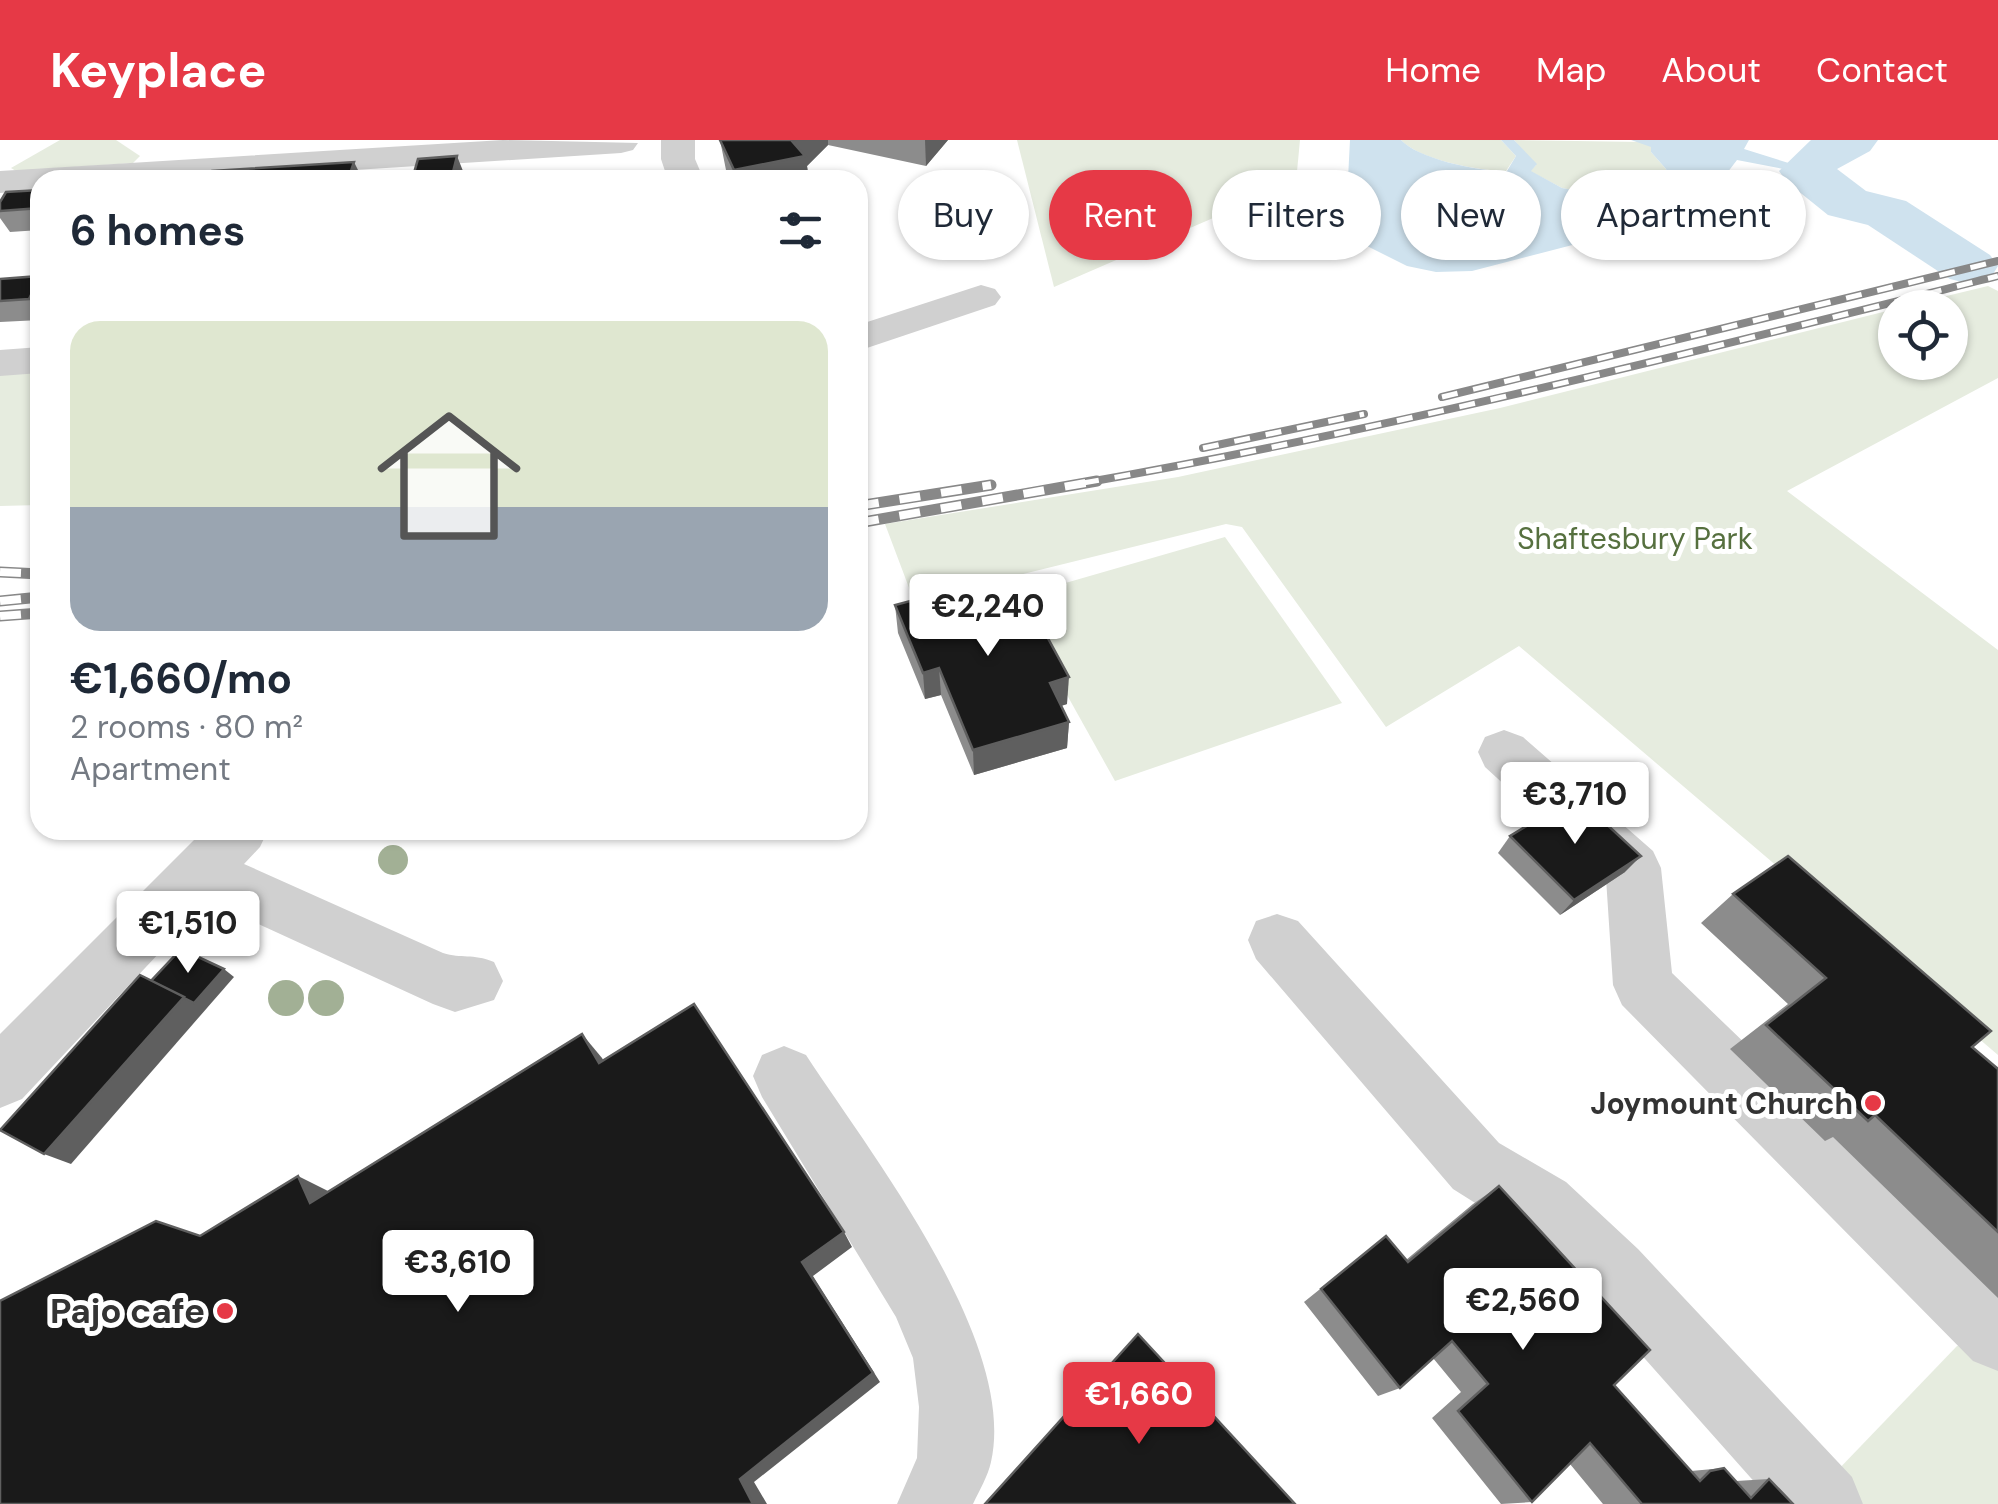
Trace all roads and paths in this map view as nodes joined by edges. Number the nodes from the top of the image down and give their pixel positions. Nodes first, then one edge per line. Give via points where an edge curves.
1 (140, 140) edge
2 (678, 140) edge
3 (622, 142) edge
4 (504, 165) edge
5 (187, 169) junction
6 (173, 170) edge
7 (615, 170) edge
8 (682, 170) edge
9 (30, 180) edge
10 (0, 182) edge
11 (981, 297) dead end
12 (868, 335) edge
13 (30, 361) edge
14 (0, 363) edge
15 (1504, 752) dead end
16 (220, 850) edge
17 (1277, 940) dead end
18 (473, 981) dead end
19 (784, 1076) dead end
20 (0, 1078) edge
21 (1998, 1336) edge
22 (935, 1504) edge
23 (1825, 1504) edge

1 - 5 street
2 - 8 street
3 - 4 street
3 - 7 street
4 - 5 street
5 - 6 street
9 - 10 street
11 - 12 street
13 - 14 street
15 - 21 street via 1632,868 1643,985
16 - 18 street via 434,978
16 - 20 street
17 - 23 street via 1476,1166 1542,1206 1614,1274
19 - 22 street via 920,1293 948,1356 954,1462

